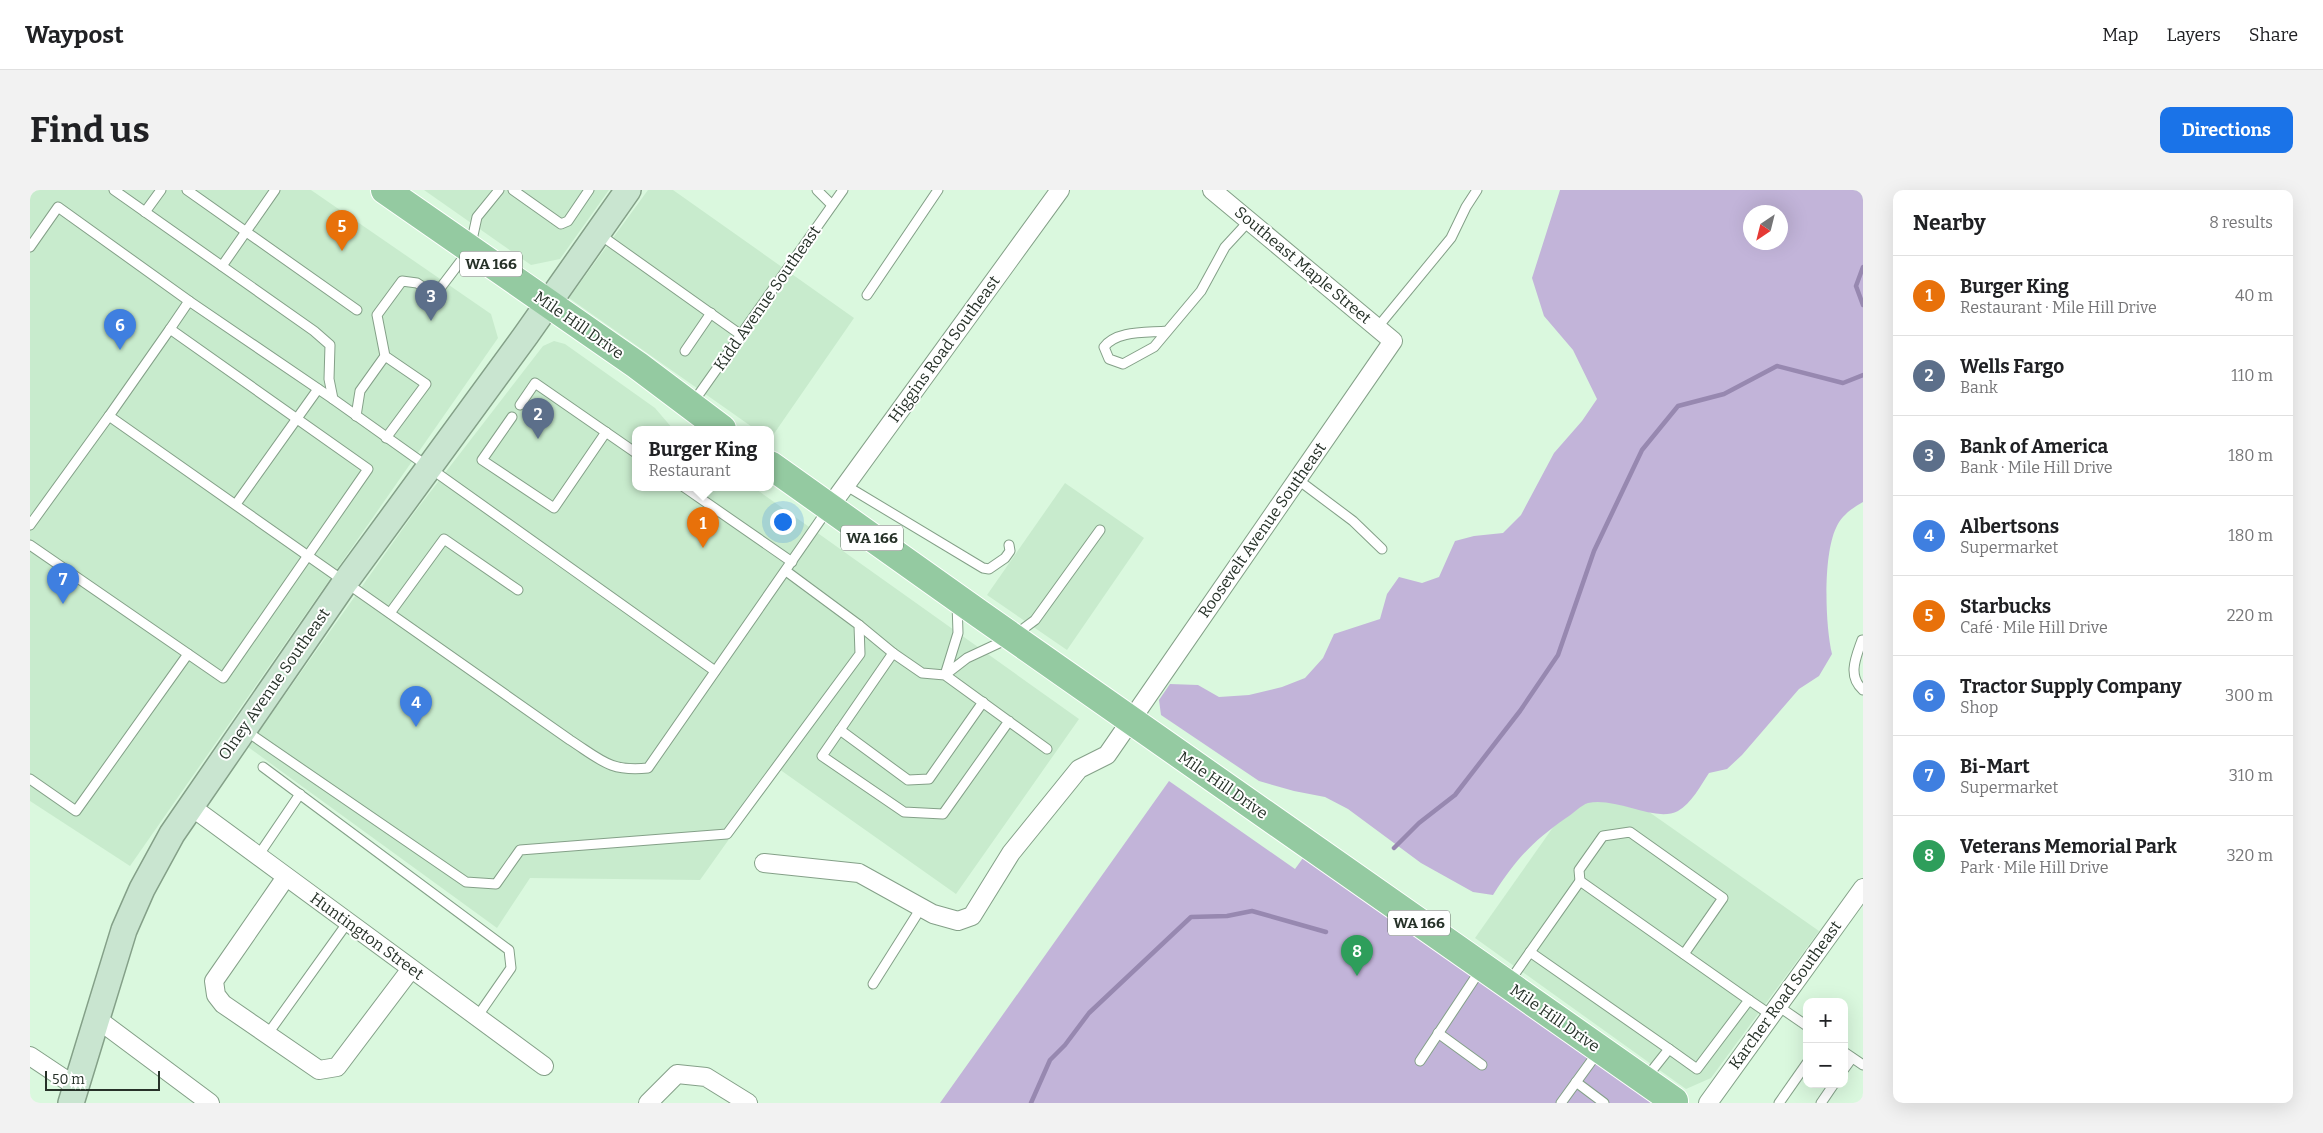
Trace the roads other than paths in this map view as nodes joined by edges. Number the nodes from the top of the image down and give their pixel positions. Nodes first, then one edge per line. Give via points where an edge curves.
1 (114, 190) edge
2 (161, 190) edge
3 (187, 190) edge
4 (275, 190) edge
5 (384, 190) edge
6 (499, 190) edge
7 (513, 190) edge
8 (590, 190) edge
9 (628, 190) edge
10 (817, 190) edge
11 (843, 190) edge
12 (938, 190) edge
13 (1060, 190) edge
14 (1212, 190) edge
15 (1477, 190) edge
16 (832, 205) junction
17 (146, 212) junction
18 (1249, 221) junction
19 (246, 232) junction
20 (597, 233) junction
21 (30, 247) edge
22 (470, 249) junction
23 (222, 266) junction
24 (867, 295) dead end
25 (189, 301) junction
26 (548, 303) junction
27 (358, 310) dead end
28 (711, 313) junction
29 (170, 328) junction
30 (1377, 328) junction
31 (1167, 331) junction
32 (741, 335) junction
33 (1393, 341) joint
34 (685, 351) dead end
35 (386, 356) junction
36 (318, 389) junction
37 (333, 400) junction
38 (520, 405) dead end
39 (691, 406) junction
40 (109, 416) junction
41 (356, 416) junction
42 (512, 417) dead end
43 (297, 419) junction
44 (718, 426) edge
45 (606, 432) junction
46 (386, 438) junction
47 (632, 450) edge
48 (428, 468) junction
49 (774, 468) edge
50 (1298, 479) junction
51 (845, 485) junction
52 (690, 491) edge
53 (236, 504) junction
54 (828, 508) junction
55 (30, 525) edge
56 (1100, 530) dead end
57 (30, 545) edge
58 (1009, 546) dead end
59 (1382, 549) dead end
60 (308, 555) junction
61 (792, 562) junction
62 (786, 571) junction
63 (346, 581) junction
64 (518, 590) dead end
65 (957, 598) junction
66 (390, 613) junction
67 (859, 625) junction
68 (1012, 637) junction
69 (1862, 640) dead end
70 (893, 653) junction
71 (188, 654) junction
72 (715, 671) junction
73 (945, 675) junction
74 (1863, 690) edge
75 (983, 702) junction
76 (1130, 720) junction
77 (1009, 721) junction
78 (242, 729) junction
79 (840, 730) junction
80 (1048, 749) dead end
81 (263, 767) dead end
82 (30, 779) edge
83 (300, 794) junction
84 (189, 805) junction
85 (258, 856) junction
86 (764, 862) dead end
87 (286, 877) junction
88 (1580, 881) junction
89 (1863, 888) edge
90 (921, 908) junction
91 (348, 922) junction
92 (1530, 952) junction
93 (1684, 954) junction
94 (1482, 967) junction
95 (411, 968) junction
96 (873, 984) dead end
97 (1507, 985) junction
98 (1749, 1000) junction
99 (1774, 1011) junction
100 (477, 1017) junction
101 (96, 1018) junction
102 (1803, 1024) edge
103 (1438, 1033) junction
104 (267, 1035) junction
105 (1600, 1049) junction
106 (1669, 1049) junction
107 (1848, 1055) edge
108 (30, 1056) edge
109 (1852, 1058) junction
110 (1420, 1061) dead end
111 (1848, 1064) edge
112 (1482, 1065) dead end
113 (544, 1066) dead end
114 (1863, 1066) edge
115 (1803, 1069) edge
116 (1645, 1080) junction
117 (1576, 1082) junction
118 (1831, 1088) edge
119 (73, 1095) edge
120 (1675, 1102) edge
121 (210, 1103) edge
122 (648, 1103) edge
123 (748, 1103) edge
124 (1561, 1103) edge
125 (1604, 1103) edge
126 (1708, 1103) edge
127 (1779, 1103) edge
128 (1821, 1103) edge

1 - 17 lane
2 - 17 lane
3 - 19 lane
4 - 19 lane
5 - 22 main road, Mile Hill Drive / WA 166
6 - 22 lane via 477,217
7 - 8 lane via 561,224 568,221
9 - 20 main road, Olney Avenue Southeast
10 - 16 lane
11 - 16 lane, Kidd Avenue Southeast
12 - 24 lane
13 - 51 street, Higgins Road Southeast
14 - 18 street, Southeast Maple Street
15 - 30 lane via 1451,238
16 - 32 lane, Kidd Avenue Southeast
17 - 23 lane
18 - 30 street, Southeast Maple Street
18 - 31 lane via 1225,247 1200,291
19 - 23 lane
19 - 27 lane
20 - 26 main road, Olney Avenue Southeast
20 - 28 lane
21 - 25 lane via 58,207
22 - 26 main road, Mile Hill Drive / WA 166
22 - 35 lane via 435,296 417,283 402,281 378,315
23 - 37 lane via 330,345 329,379
25 - 29 lane
25 - 36 lane
26 - 39 main road, Mile Hill Drive / WA 166
26 - 48 main road, Olney Avenue Southeast
28 - 32 lane
28 - 34 lane
29 - 40 lane
29 - 43 lane
30 - 33 street, Southeast Maple Street
31 - 31 lane via 1154,347 1123,364 1109,359 1104,347 1109,340 1131,334
32 - 39 lane, Kidd Avenue Southeast
33 - 50 street, Roosevelt Avenue Southeast
35 - 41 lane via 360,391
35 - 46 lane via 426,384
36 - 37 lane
36 - 43 lane
37 - 41 lane
38 - 45 lane via 535,383
39 - 44 main road, Mile Hill Drive / WA 166
40 - 53 lane
40 - 55 lane
41 - 46 lane
42 - 45 lane via 482,460 554,508
43 - 53 lane
43 - 60 lane via 368,469
45 - 47 lane
46 - 48 lane
48 - 63 main road, Olney Avenue Southeast
48 - 72 lane
49 - 54 main road, Mile Hill Drive / WA 166
50 - 59 lane
50 - 76 street, Roosevelt Avenue Southeast
51 - 54 street, Higgins Road Southeast
51 - 58 lane via 983,568 989,569 1006,558
52 - 61 lane
53 - 60 lane
54 - 61 lane
54 - 65 main road, Mile Hill Drive / WA 166
56 - 68 lane via 1035,620
57 - 71 lane
60 - 63 lane
60 - 71 lane via 222,678
61 - 62 lane
62 - 67 lane
62 - 72 lane
63 - 66 lane
63 - 78 main road, Olney Avenue Southeast
64 - 66 lane via 444,539
65 - 68 main road, Mile Hill Drive / WA 166
65 - 73 lane via 958,633
66 - 72 lane via 570,740 606,764 625,770 648,768
67 - 70 lane
67 - 78 lane via 860,654 727,834 520,850 496,884 466,882
68 - 73 lane via 967,658
68 - 76 main road, Mile Hill Drive / WA 166
69 - 74 lane via 1853,672 1855,681
70 - 73 lane via 922,673
70 - 79 lane
71 - 82 lane via 76,812
73 - 75 lane
75 - 77 lane
75 - 79 lane via 929,779 920,781 908,780
76 - 90 street, Roosevelt Avenue Southeast via 1107,755 1079,769 1011,853 972,916 958,922
76 - 94 main road, Mile Hill Drive / WA 166
77 - 79 lane via 943,814 904,812 822,756
77 - 80 lane
78 - 84 main road, Olney Avenue Southeast
81 - 83 lane
83 - 85 lane
83 - 100 lane via 509,950 511,968
84 - 85 street, Huntington Street
84 - 101 main road, Olney Avenue Southeast via 135,904
85 - 87 street, Huntington Street
86 - 90 street, Roosevelt Avenue Southeast via 859,873
87 - 91 street, Huntington Street
87 - 104 street via 214,981 216,994 223,1004
88 - 92 lane
88 - 93 lane
88 - 93 lane via 1579,870 1603,836 1630,832 1723,898
89 - 99 street, Karcher Road Southeast
90 - 96 lane
91 - 95 street, Huntington Street
91 - 104 lane
92 - 97 lane
92 - 106 lane
93 - 98 lane
94 - 97 main road, Mile Hill Drive / WA 166
94 - 103 lane
95 - 100 street, Huntington Street
95 - 104 street via 337,1066 319,1070
97 - 105 main road, Mile Hill Drive / WA 166
98 - 99 lane
98 - 106 lane via 1698,1069
99 - 102 lane
99 - 126 street, Karcher Road Southeast
100 - 113 street, Huntington Street
101 - 119 main road, Olney Avenue Southeast
101 - 121 street
103 - 110 lane
103 - 112 lane
105 - 116 main road, Mile Hill Drive / WA 166
105 - 117 lane
106 - 116 lane
107 - 109 lane
108 - 119 street
109 - 111 lane
109 - 114 lane
115 - 127 lane
116 - 120 main road, Mile Hill Drive / WA 166
117 - 124 lane
117 - 125 lane
118 - 128 lane
122 - 123 street via 677,1074 706,1077

